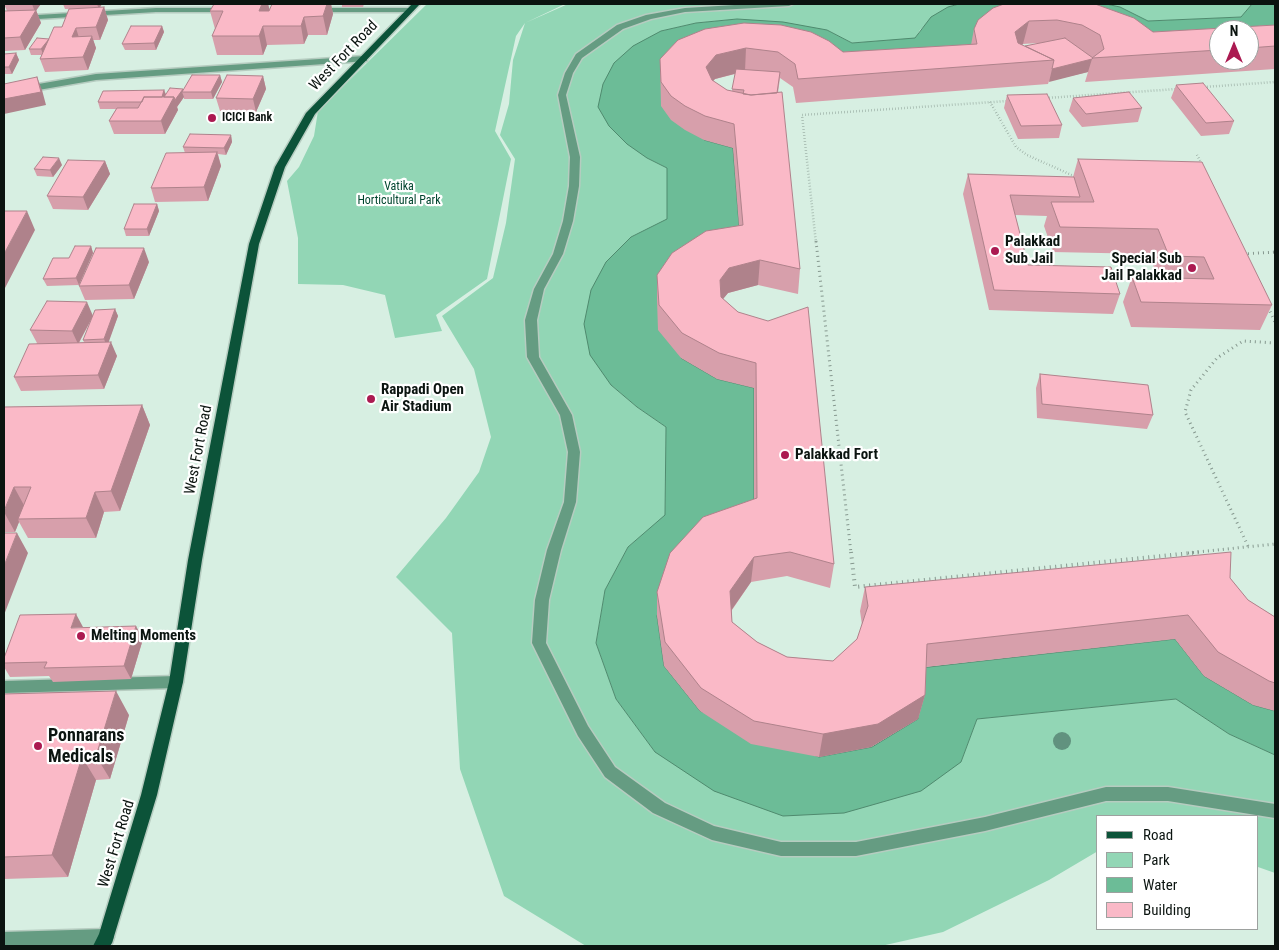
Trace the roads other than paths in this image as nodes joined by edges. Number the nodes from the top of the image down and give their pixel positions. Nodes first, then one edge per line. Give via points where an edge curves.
1 (789, 4) edge
2 (413, 7) edge
3 (234, 10) edge
4 (303, 10) edge
5 (4, 19) edge
6 (364, 59) junction
7 (4, 93) edge
8 (176, 682) junction
9 (4, 687) edge
10 (1275, 811) edge
11 (4, 940) edge
12 (103, 942) edge

1 - 10 street via 685,10 648,17 620,27 579,56 562,95 575,157 574,186 558,254 539,290 531,320 533,357 566,415 574,452 570,502 542,600 539,643 583,731 610,772 659,808 712,833 781,849 856,849 985,824 1106,794 1168,794
2 - 4 street
2 - 6 main road, West Fort Road
3 - 5 street via 156,10
6 - 7 street via 96,77
6 - 8 main road, West Fort Road via 311,113 280,167 254,244 195,560
8 - 9 street
8 - 12 main road, West Fort Road via 149,795
11 - 12 street

